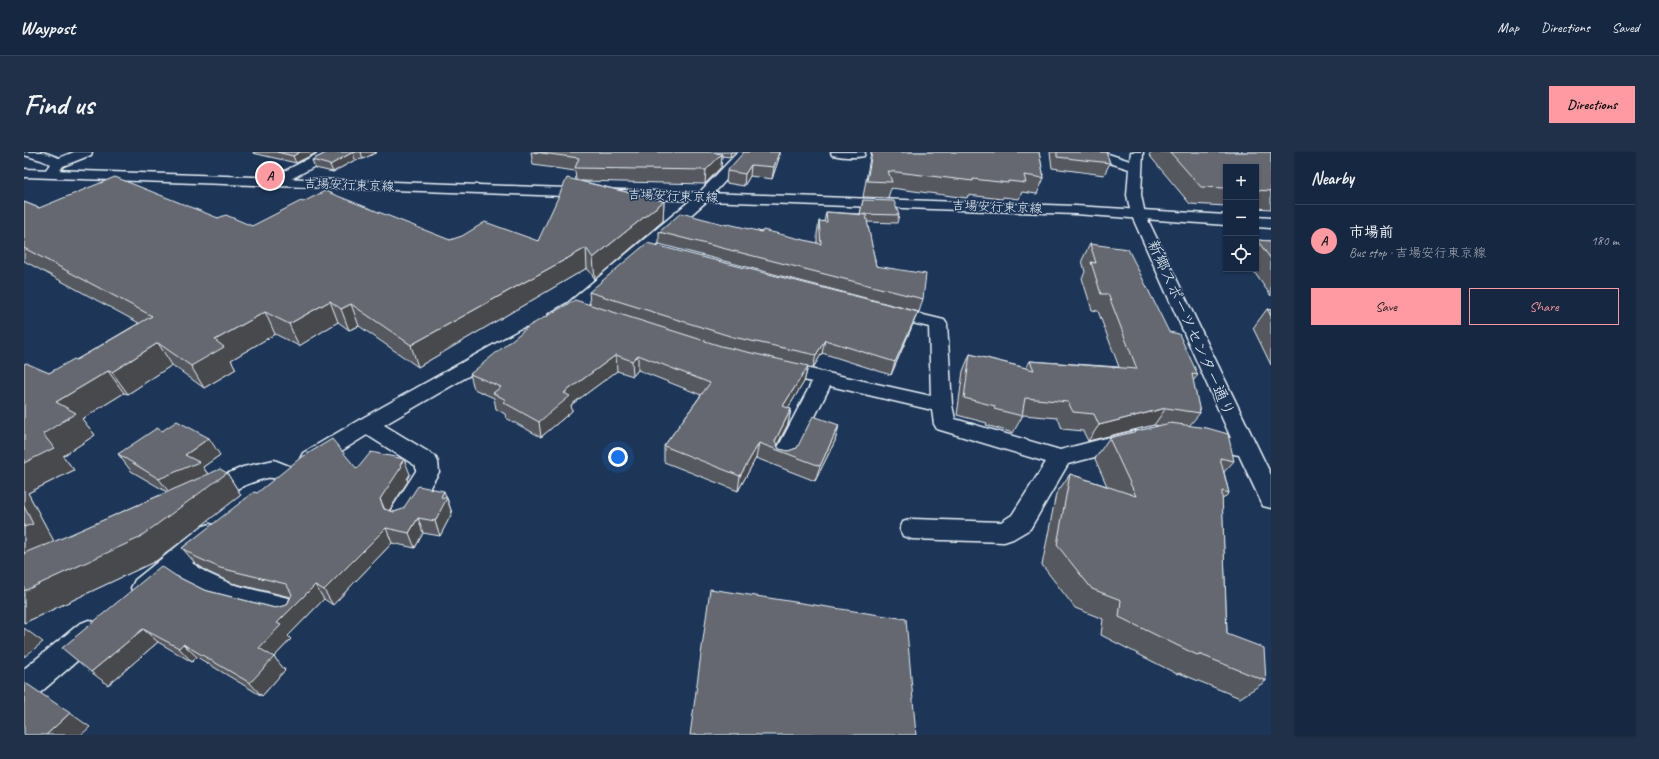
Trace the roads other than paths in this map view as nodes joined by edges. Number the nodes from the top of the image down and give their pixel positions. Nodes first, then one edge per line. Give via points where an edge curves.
1 (28, 152) edge
2 (86, 152) edge
3 (331, 152) edge
4 (837, 152) edge
5 (859, 152) edge
6 (1089, 152) edge
7 (1137, 152) edge
8 (733, 159) edge
9 (1136, 167) junction
10 (54, 169) junction
11 (24, 173) edge
12 (277, 183) junction
13 (703, 197) junction
14 (1138, 214) junction
15 (1223, 220) edge
16 (1259, 222) edge
17 (1271, 222) edge
18 (643, 247) junction
19 (666, 253) edge
20 (870, 306) edge
21 (574, 307) junction
22 (596, 314) edge
23 (764, 365) edge
24 (824, 378) junction
25 (942, 405) junction
26 (367, 425) junction
27 (1154, 434) edge
28 (1185, 439) edge
29 (1246, 448) junction
30 (784, 457) edge
31 (1060, 458) junction
32 (1271, 499) edge
33 (185, 502) edge
34 (400, 515) edge
35 (226, 521) edge
36 (912, 529) dead end
37 (172, 564) junction
38 (131, 599) edge
39 (286, 609) edge
40 (101, 624) edge
41 (24, 688) edge

1 - 10 street via 46,157
2 - 10 street
3 - 12 street
4 - 5 street
6 - 9 street
7 - 9 street, 新郷スポーツセンター通り
8 - 13 street
9 - 14 street, 新郷スポーツセンター通り via 1134,195
10 - 11 street, 吉場安行東京線
10 - 12 street, 吉場安行東京線
12 - 13 street, 吉場安行東京線
13 - 14 street, 吉場安行東京線
13 - 18 street
14 - 15 street, 吉場安行東京線
14 - 29 street, 新郷スポーツセンター通り
16 - 17 street
18 - 19 street
18 - 21 street
20 - 25 street via 938,324
21 - 22 street
21 - 26 street
23 - 24 street
24 - 25 street
24 - 30 street
25 - 31 street via 945,424
26 - 33 street via 277,481 274,468 251,473
26 - 34 street via 427,462 428,472
27 - 31 street
28 - 29 street
29 - 32 street, 新郷スポーツセンター通り
31 - 36 street via 1021,522 1004,532
35 - 37 street
37 - 38 street
37 - 39 street via 226,595
40 - 41 street

